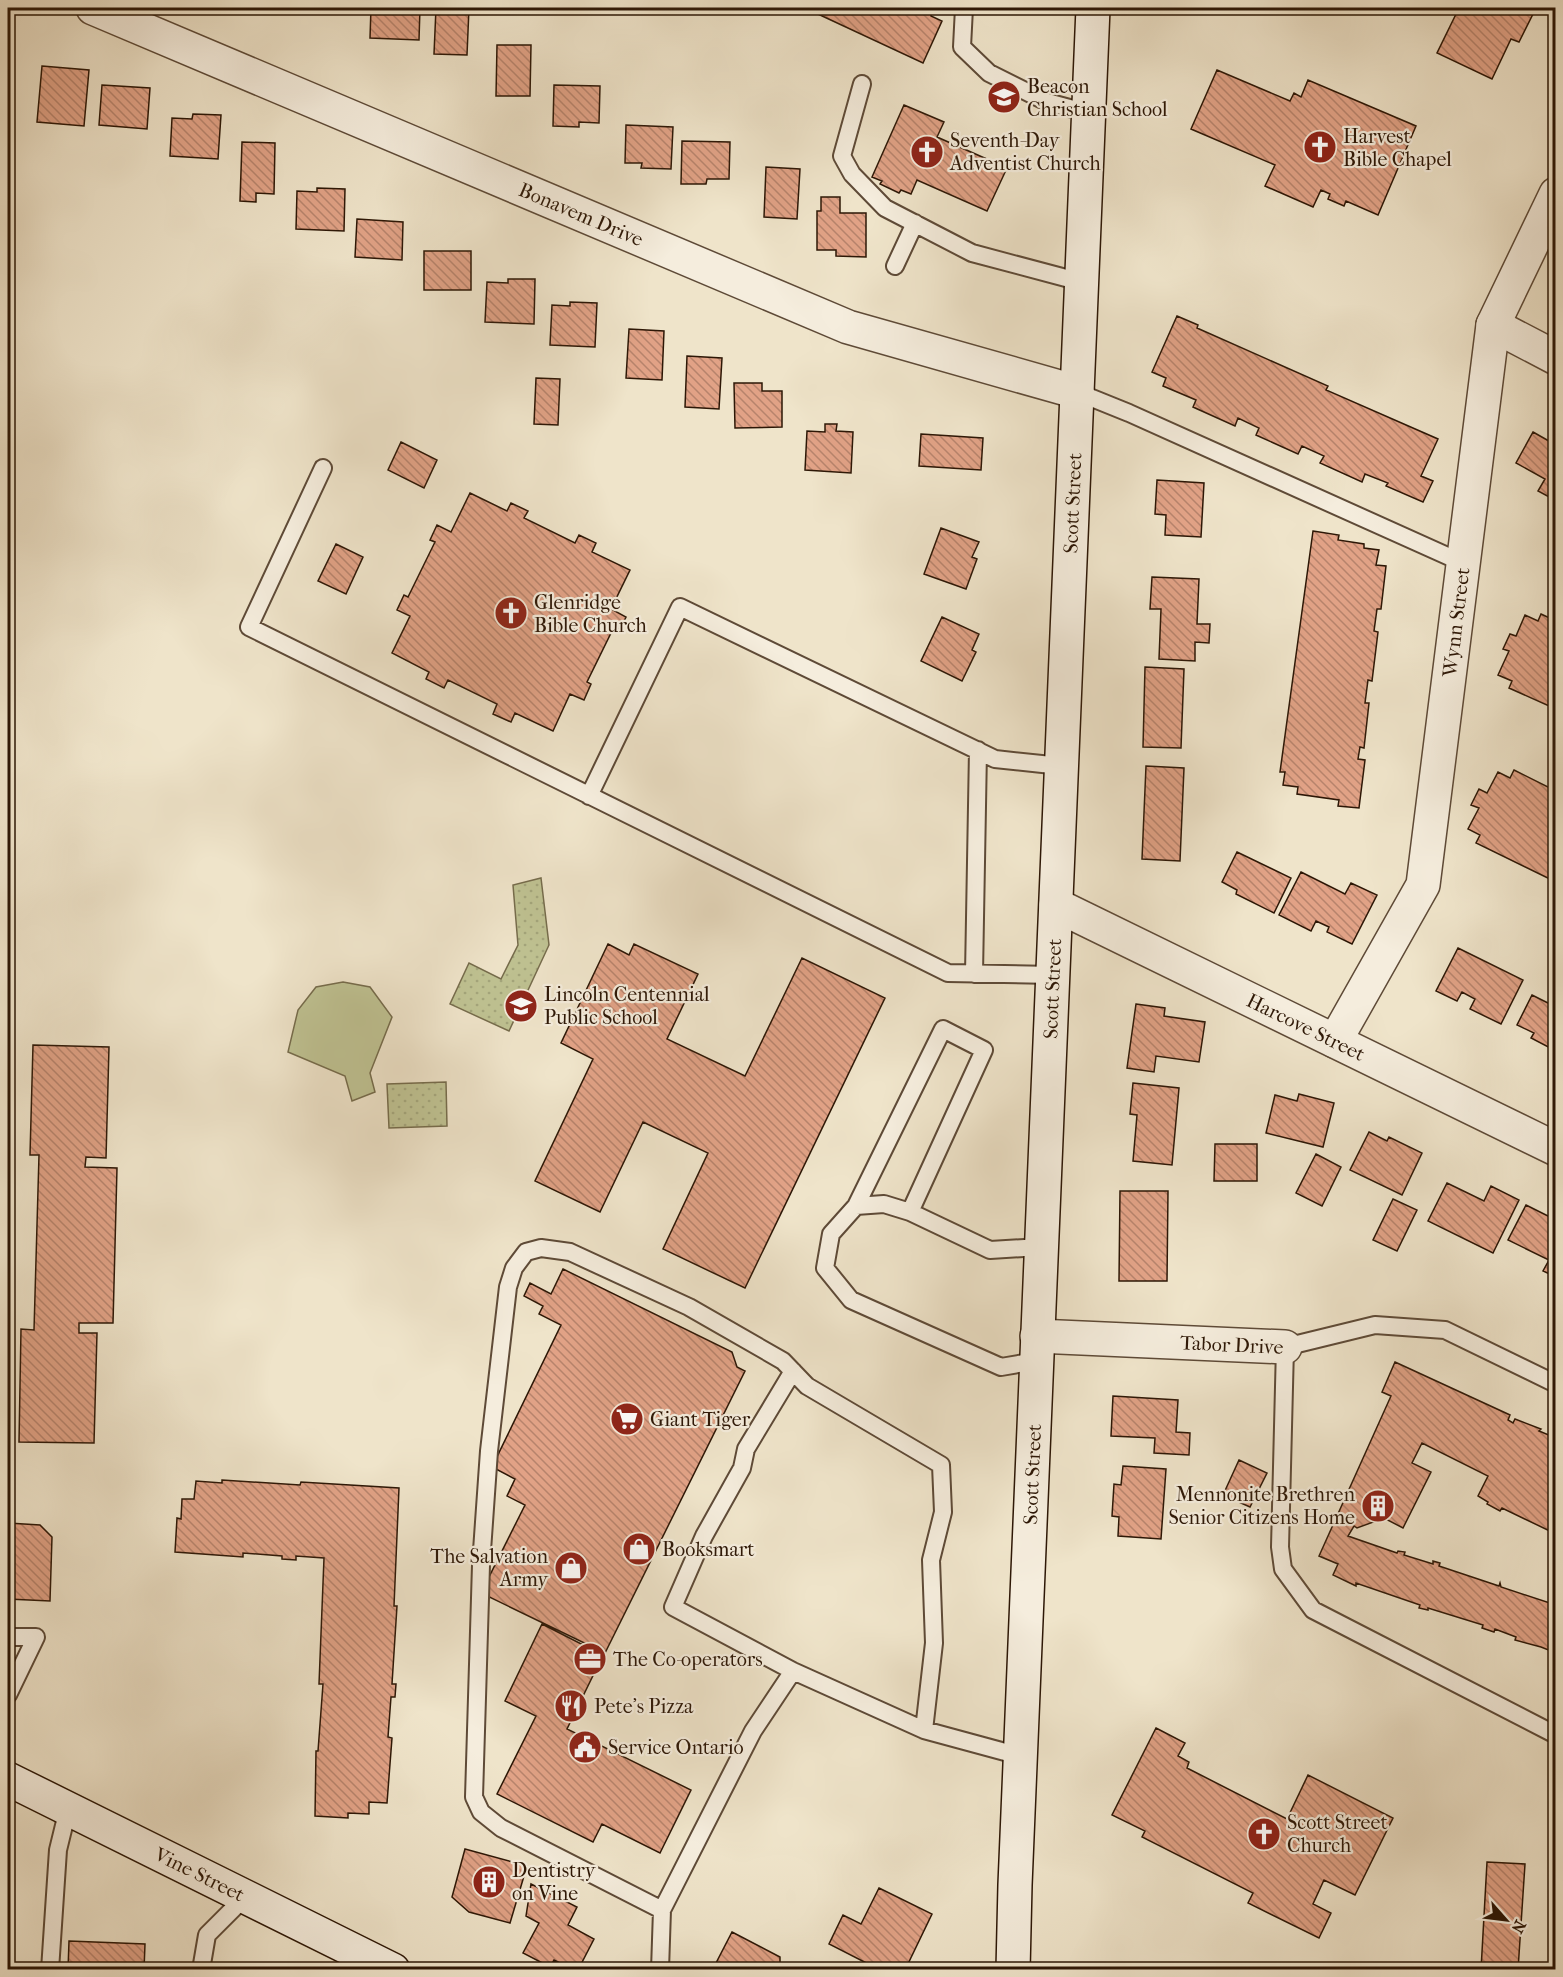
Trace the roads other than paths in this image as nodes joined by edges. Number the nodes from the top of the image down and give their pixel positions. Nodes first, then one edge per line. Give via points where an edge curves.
1 (93, 8) edge
2 (964, 8) edge
3 (1093, 8) edge
4 (862, 84) dead end
5 (1088, 113) junction
6 (1556, 194) edge
7 (915, 223) junction
8 (895, 266) dead end
9 (1082, 282) junction
10 (1493, 325) junction
11 (1556, 357) edge
12 (1077, 392) junction
13 (323, 468) dead end
14 (1463, 563) junction
15 (978, 750) junction
16 (1061, 766) junction
17 (589, 796) junction
18 (1056, 905) junction
19 (974, 974) junction
20 (1053, 975) junction
21 (1335, 1041) junction
22 (1556, 1149) edge
23 (856, 1206) junction
24 (910, 1212) junction
25 (1041, 1247) junction
26 (1285, 1347) junction
27 (1037, 1348) junction
28 (793, 1371) junction
29 (1556, 1384) edge
30 (8, 1637) edge
31 (793, 1671) junction
32 (8, 1695) edge
33 (924, 1730) junction
34 (1556, 1735) edge
35 (1020, 1756) junction
36 (8, 1779) edge
37 (68, 1809) junction
38 (245, 1896) junction
39 (662, 1910) junction
40 (50, 1970) edge
41 (201, 1970) edge
42 (393, 1970) edge
43 (660, 1970) edge
44 (1013, 1970) edge

1 - 12 street, Bonavem Drive via 848,327
2 - 5 lane via 962,47 989,74 1047,102
3 - 5 street, Scott Street
4 - 7 lane via 842,156 852,174 885,207
5 - 9 street, Scott Street
6 - 10 street, Wynn Street
7 - 8 lane
7 - 9 lane via 972,253
9 - 12 street, Scott Street
10 - 11 street
10 - 14 street, Wynn Street
12 - 14 lane
12 - 16 street, Scott Street
13 - 17 lane via 249,627
14 - 21 street, Wynn Street via 1422,885
15 - 16 lane via 995,759
15 - 17 lane via 680,607
15 - 19 lane
16 - 18 street, Scott Street
17 - 19 lane via 948,973
18 - 20 street, Scott Street
18 - 21 street, Harcove Street
19 - 20 lane
20 - 25 street, Scott Street
21 - 22 street, Harcove Street
23 - 24 lane via 884,1204
23 - 24 lane via 943,1029 984,1050
23 - 27 lane via 831,1234 825,1268 851,1300 1000,1367
24 - 25 lane via 990,1250
25 - 27 street, Scott Street
26 - 27 street, Tabor Drive
26 - 29 lane, Tabor Drive via 1375,1325 1445,1330
26 - 34 lane via 1280,1548 1283,1569 1313,1610
27 - 35 street, Scott Street
28 - 31 lane via 746,1449 742,1468 704,1536 673,1607
28 - 33 lane via 807,1386 941,1465 943,1512 931,1560 934,1643
28 - 39 lane via 783,1361 688,1307 570,1252 542,1248 525,1252 514,1268 508,1287 489,1450 481,1565 474,1797 481,1812 501,1828
30 - 32 lane via 36,1637
31 - 33 lane
31 - 39 lane via 753,1731
33 - 35 lane
35 - 44 street, Scott Street
36 - 37 street, Vine Street
37 - 38 street, Vine Street
37 - 40 lane via 58,1850
38 - 41 lane via 207,1935
38 - 42 street, Vine Street
39 - 43 lane

